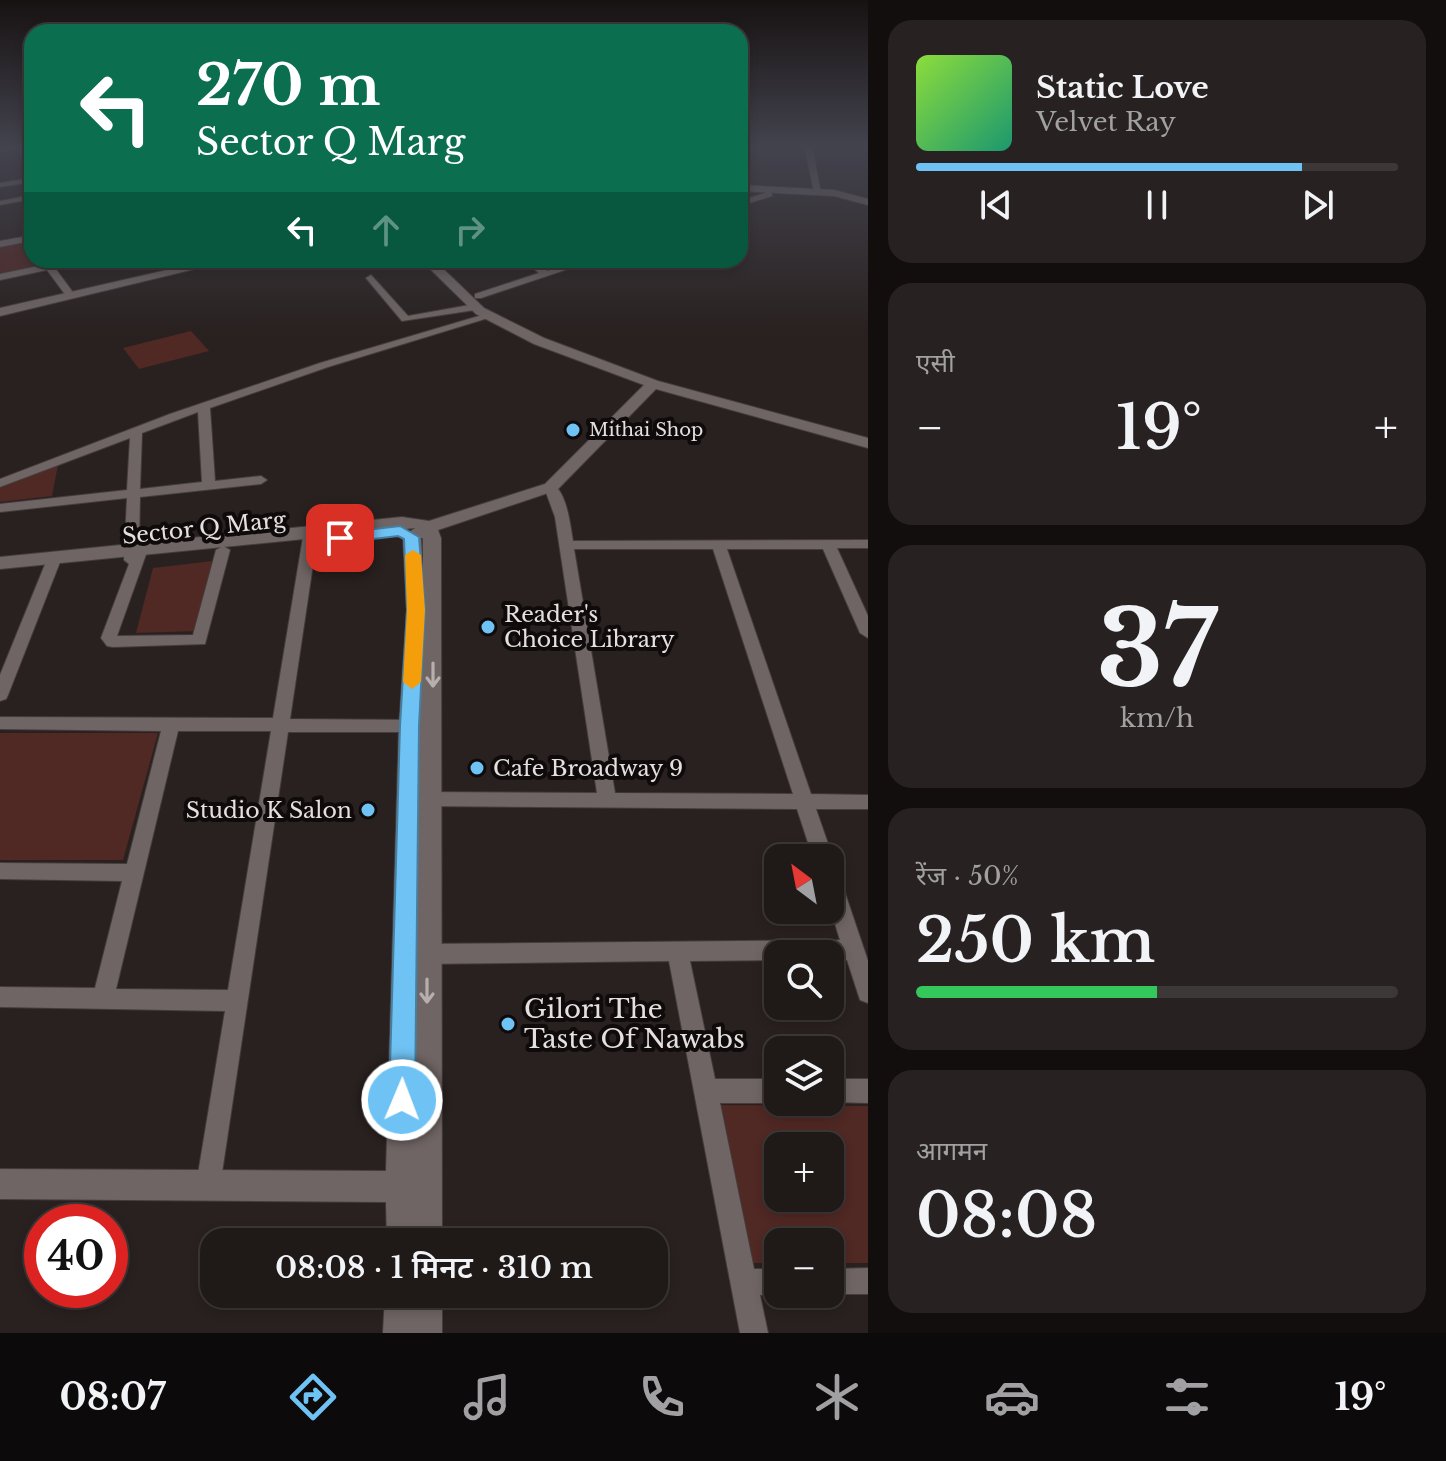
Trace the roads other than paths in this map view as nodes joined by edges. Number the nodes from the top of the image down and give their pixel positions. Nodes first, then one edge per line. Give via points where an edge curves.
1 (24, 240) edge
2 (0, 244) edge
3 (30, 268) edge
4 (50, 268) edge
5 (170, 268) edge
6 (189, 268) edge
7 (436, 268) edge
8 (447, 268) edge
9 (538, 268) edge
10 (564, 268) edge
11 (545, 274) junction
12 (0, 277) edge
13 (371, 278) dead end
14 (67, 291) junction
15 (476, 302) junction
16 (0, 309) edge
17 (493, 315) junction
18 (653, 384) junction
19 (204, 407) junction
20 (136, 431) junction
21 (868, 443) edge
22 (261, 480) dead end
23 (0, 483) edge
24 (209, 486) junction
25 (551, 487) junction
26 (134, 494) junction
27 (0, 508) edge
28 (420, 532) junction
29 (310, 536) junction
30 (718, 544) junction
31 (828, 544) junction
32 (868, 544) edge
33 (567, 545) junction
34 (223, 550) junction
35 (135, 554) junction
36 (0, 563) edge
37 (53, 563) junction
38 (0, 574) edge
39 (868, 633) edge
40 (0, 695) edge
41 (0, 723) edge
42 (171, 724) junction
43 (281, 725) junction
44 (421, 726) junction
45 (420, 799) junction
46 (607, 800) junction
47 (805, 801) junction
48 (868, 802) edge
49 (819, 844) edge
50 (0, 871) edge
51 (134, 873) junction
52 (844, 920) edge
53 (854, 950) junction
54 (678, 953) junction
55 (416, 955) junction
56 (868, 993) edge
57 (0, 997) edge
58 (103, 998) junction
59 (237, 1001) junction
60 (706, 1091) junction
61 (764, 1091) edge
62 (844, 1091) edge
63 (868, 1091) edge
64 (0, 1184) edge
65 (208, 1186) junction
66 (413, 1187) junction
67 (406, 1228) edge
68 (423, 1228) edge
69 (868, 1281) edge
70 (744, 1282) junction
71 (764, 1282) edge
72 (844, 1282) edge
73 (401, 1308) edge
74 (425, 1308) edge
75 (400, 1333) edge
76 (425, 1333) edge
77 (754, 1333) edge

1 - 2 street
3 - 12 street
4 - 14 street
5 - 14 street
6 - 16 street
7 - 15 street
8 - 15 street
9 - 11 street
10 - 11 street
11 - 15 street
13 - 15 street via 406,319
14 - 16 street
15 - 17 street
17 - 18 street via 539,341
17 - 19 street
18 - 21 street
18 - 25 street
19 - 20 street
19 - 24 street
20 - 23 street
20 - 26 street
22 - 24 street
24 - 26 street
25 - 28 street
25 - 33 street
26 - 27 street
26 - 35 street
28 - 29 street, Sector Q Marg
28 - 44 street via 416,610
29 - 34 street, Sector Q Marg
29 - 35 street
29 - 43 street
30 - 31 street
30 - 33 street
30 - 47 street
31 - 32 street
31 - 39 street
33 - 46 street
34 - 35 street, Sector Q Marg
34 - 35 street via 199,640 110,640
35 - 37 street, Sector Q Marg
36 - 37 street
37 - 38 street, Sector Q Marg
37 - 40 street
41 - 42 street
42 - 43 street
42 - 51 street
43 - 44 street
43 - 59 street
44 - 45 street
45 - 46 street
45 - 55 street
46 - 47 street
47 - 48 street
47 - 49 street
50 - 51 street
51 - 58 street
52 - 53 street
53 - 54 street
53 - 56 street
54 - 55 street
54 - 60 street
55 - 66 street
57 - 58 street
58 - 59 street
59 - 65 street
60 - 61 street
60 - 70 street
62 - 63 street
64 - 65 street
65 - 66 street
66 - 67 street
66 - 68 street
69 - 72 street
70 - 71 street
70 - 77 street
73 - 75 street
74 - 76 street

